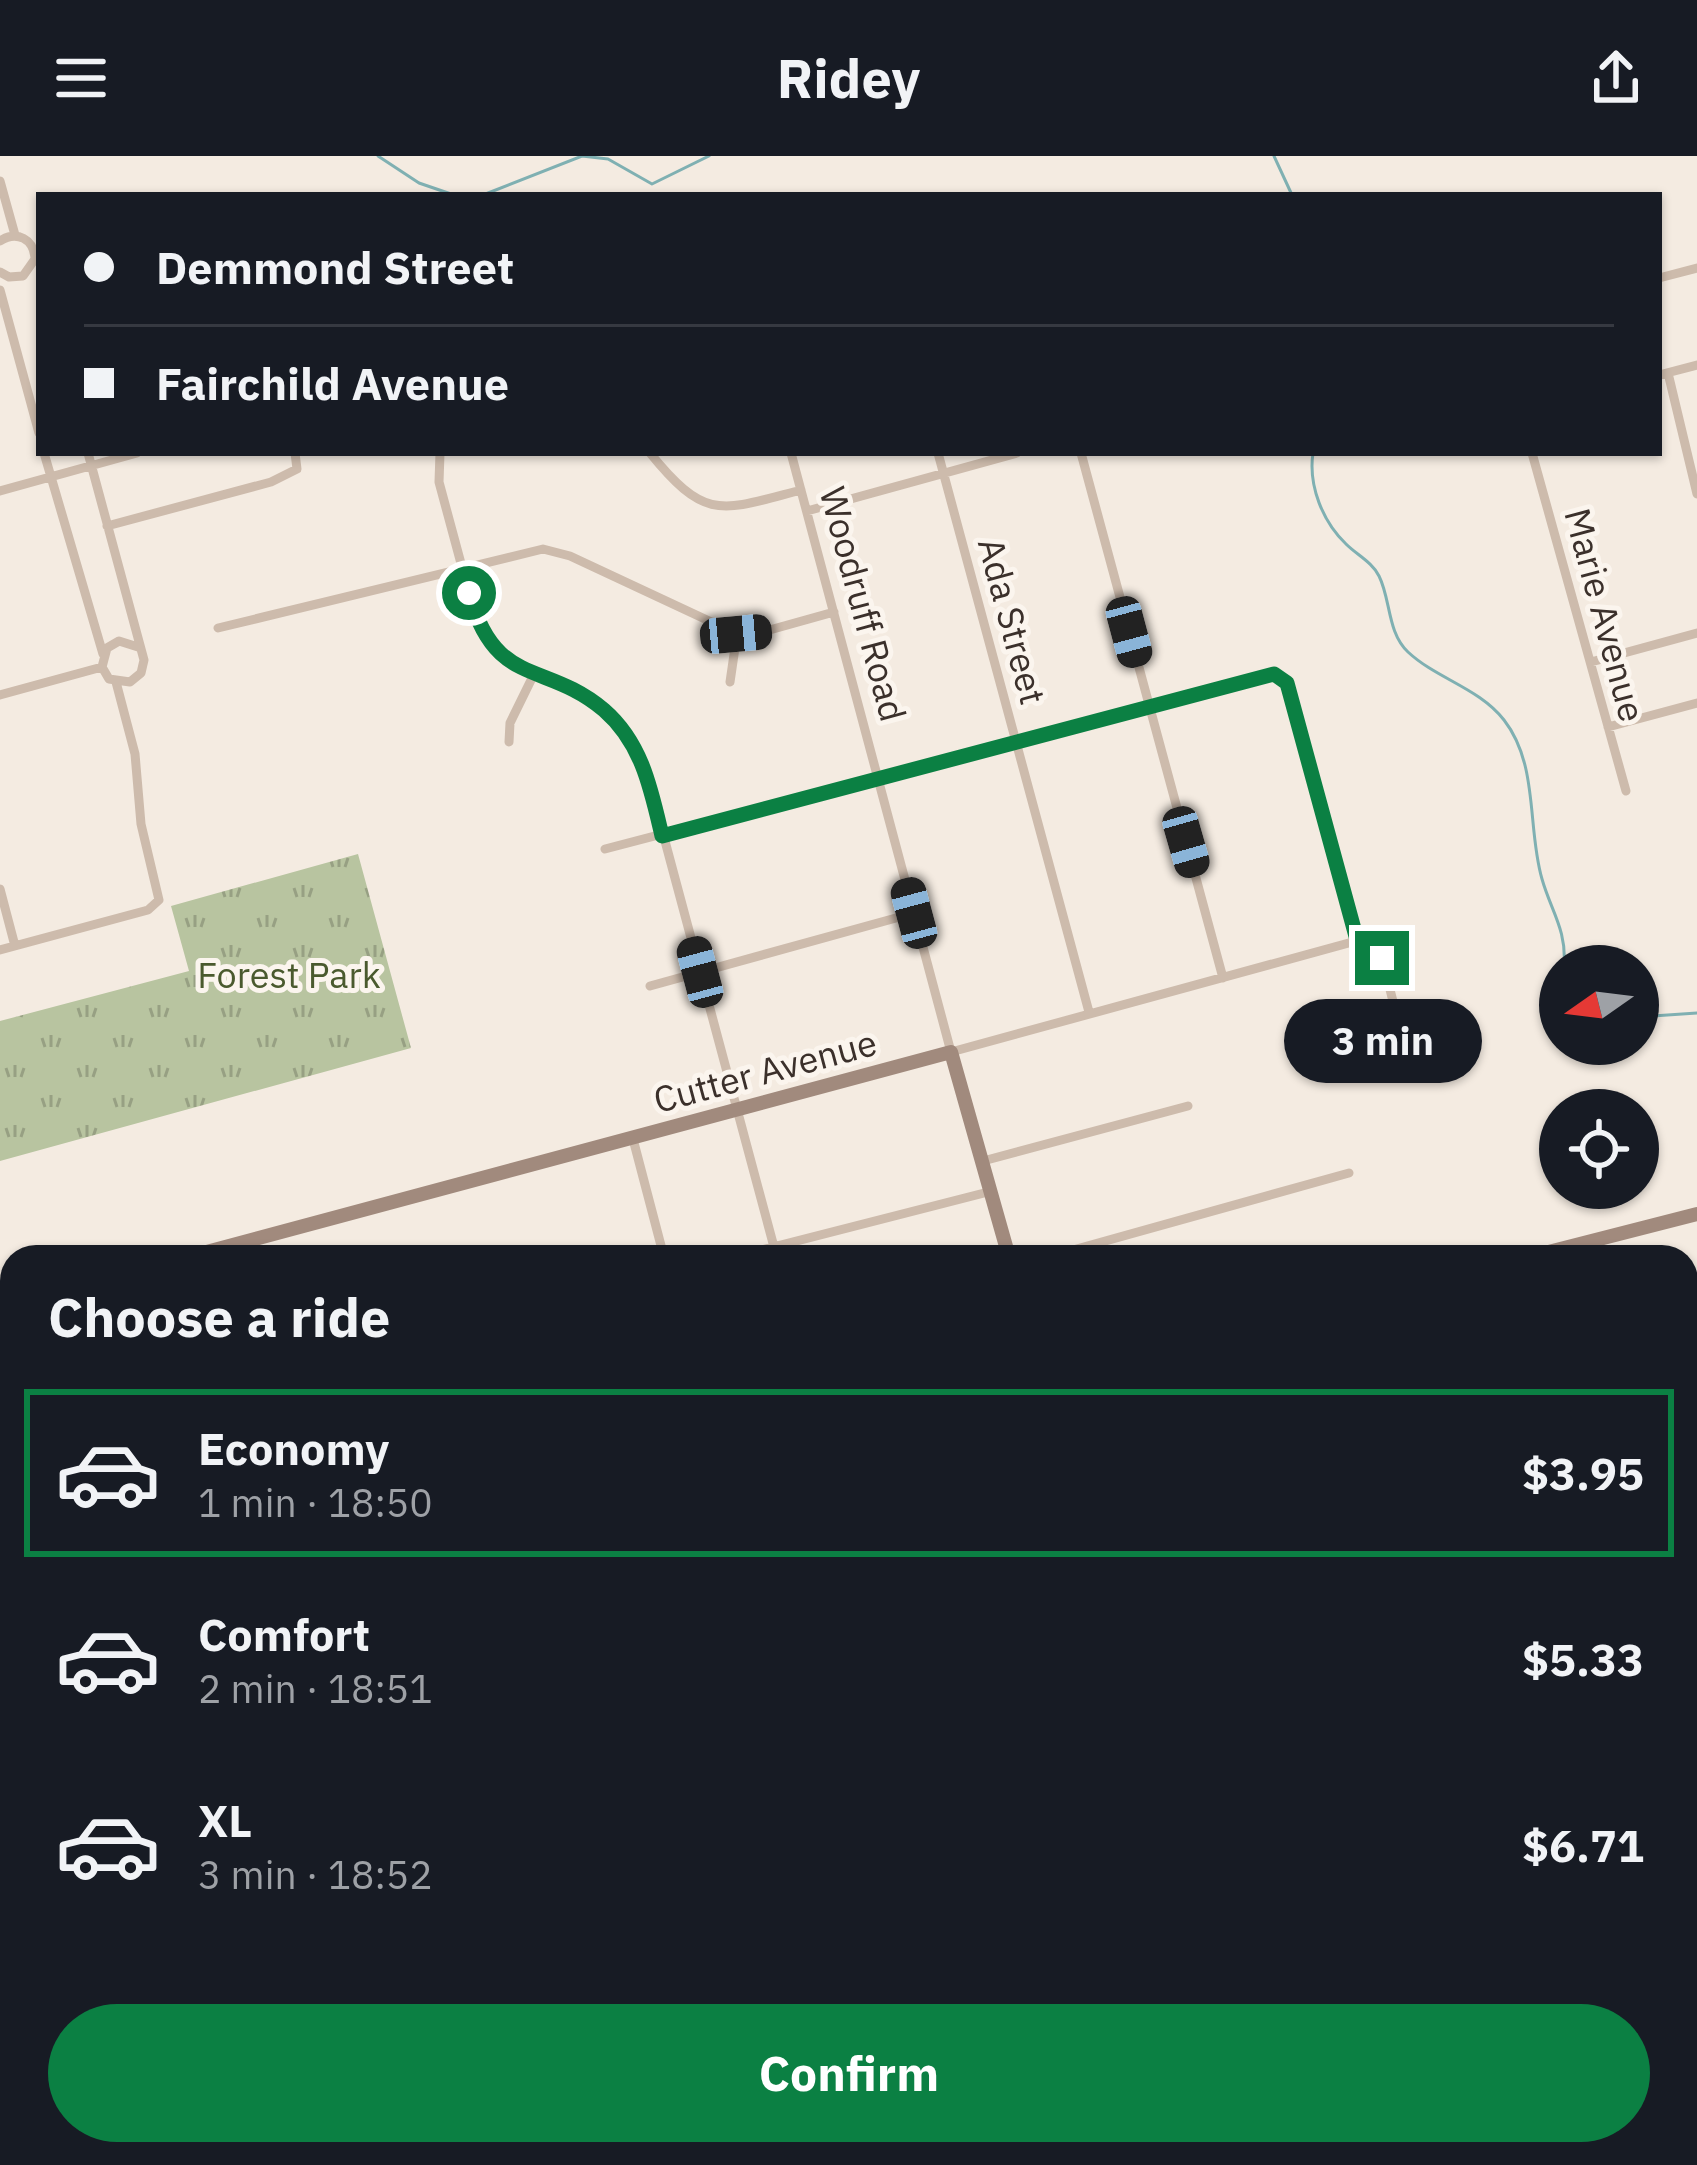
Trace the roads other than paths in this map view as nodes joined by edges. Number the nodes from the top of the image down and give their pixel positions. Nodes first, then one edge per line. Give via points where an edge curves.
1 (0, 181) edge
2 (15, 235) junction
3 (0, 241) edge
4 (36, 250) edge
5 (1697, 268) edge
6 (36, 271) edge
7 (0, 272) edge
8 (1662, 277) edge
9 (0, 290) edge
10 (1697, 365) edge
11 (1664, 374) edge
12 (36, 422) edge
13 (45, 456) edge
14 (89, 456) edge
15 (126, 456) edge
16 (295, 456) edge
17 (439, 456) edge
18 (652, 456) edge
19 (792, 456) edge
20 (939, 456) edge
21 (1006, 456) edge
22 (1082, 456) edge
23 (1533, 456) edge
24 (91, 466) junction
25 (943, 473) junction
26 (51, 478) junction
27 (801, 490) junction
28 (0, 491) edge
29 (1697, 494) edge
30 (807, 511) junction
31 (107, 526) junction
32 (462, 568) junction
33 (834, 612) junction
34 (218, 628) dead end
35 (736, 634) junction
36 (1697, 634) edge
37 (138, 647) junction
38 (103, 654) junction
39 (1591, 662) junction
40 (102, 667) junction
41 (534, 674) junction
42 (116, 682) junction
43 (730, 682) dead end
44 (0, 695) edge
45 (1697, 704) edge
46 (1149, 706) junction
47 (1608, 727) junction
48 (509, 742) dead end
49 (1017, 742) junction
50 (879, 780) junction
51 (1626, 791) dead end
52 (662, 836) junction
53 (605, 849) dead end
54 (0, 889) edge
55 (914, 913) junction
56 (1357, 940) junction
57 (15, 946) junction
58 (0, 950) edge
59 (700, 972) junction
60 (1223, 978) junction
61 (650, 986) dead end
62 (1089, 1012) junction
63 (1398, 1021) dead end
64 (951, 1052) junction
65 (1188, 1106) dead end
66 (738, 1110) junction
67 (633, 1138) junction
68 (983, 1161) junction
69 (1348, 1173) dead end
70 (992, 1191) junction
71 (1697, 1214) edge
72 (233, 1245) edge
73 (661, 1245) edge
74 (773, 1245) edge
75 (782, 1245) edge
76 (1006, 1245) edge
77 (1091, 1245) edge
78 (1576, 1245) edge

1 - 2 street
2 - 3 street
2 - 4 street
5 - 8 street
6 - 7 street via 16,278
9 - 12 street
10 - 11 street
11 - 29 street
13 - 26 street
14 - 24 street
15 - 24 street
16 - 31 street via 297,469 271,482
17 - 32 street
18 - 27 street via 700,503 743,505
19 - 27 street, Woodruff Road
20 - 25 street, Ada Street
21 - 25 street
22 - 46 street
23 - 39 street, Marie Avenue
24 - 26 street
24 - 31 street
25 - 30 street
25 - 49 street, Ada Street
26 - 28 street
26 - 38 street
27 - 30 street, Woodruff Road
30 - 33 street, Woodruff Road
31 - 37 street
32 - 34 street
32 - 35 street via 543,549
32 - 41 street via 486,640
33 - 35 street
33 - 50 street, Woodruff Road
35 - 43 street
36 - 39 street
37 - 38 street via 119,641
37 - 42 street via 141,674
38 - 40 street
39 - 47 street, Marie Avenue
40 - 42 street
40 - 44 street
41 - 48 street
41 - 52 street via 602,709 627,735 647,774
42 - 57 street via 157,904
45 - 47 street
46 - 49 street
46 - 56 street via 1282,677
46 - 60 street
47 - 51 street, Marie Avenue
49 - 50 street
49 - 62 street, Ada Street
50 - 52 street
50 - 55 street, Woodruff Road
52 - 53 street
52 - 59 street
54 - 57 street
55 - 59 street
55 - 64 street, Woodruff Road
56 - 60 street, Cutter Avenue
56 - 63 street via 1382,958
57 - 58 street
59 - 61 street
59 - 66 street
60 - 62 street, Cutter Avenue
62 - 64 street, Cutter Avenue
64 - 66 street, Cutter Avenue
64 - 68 street, Woodruff Road
65 - 68 street
66 - 67 street, Cutter Avenue
66 - 74 street
67 - 72 street, Cutter Avenue
67 - 73 street
68 - 70 street, Woodruff Road
69 - 77 street
70 - 75 street
70 - 76 street, Woodruff Road
71 - 78 street

